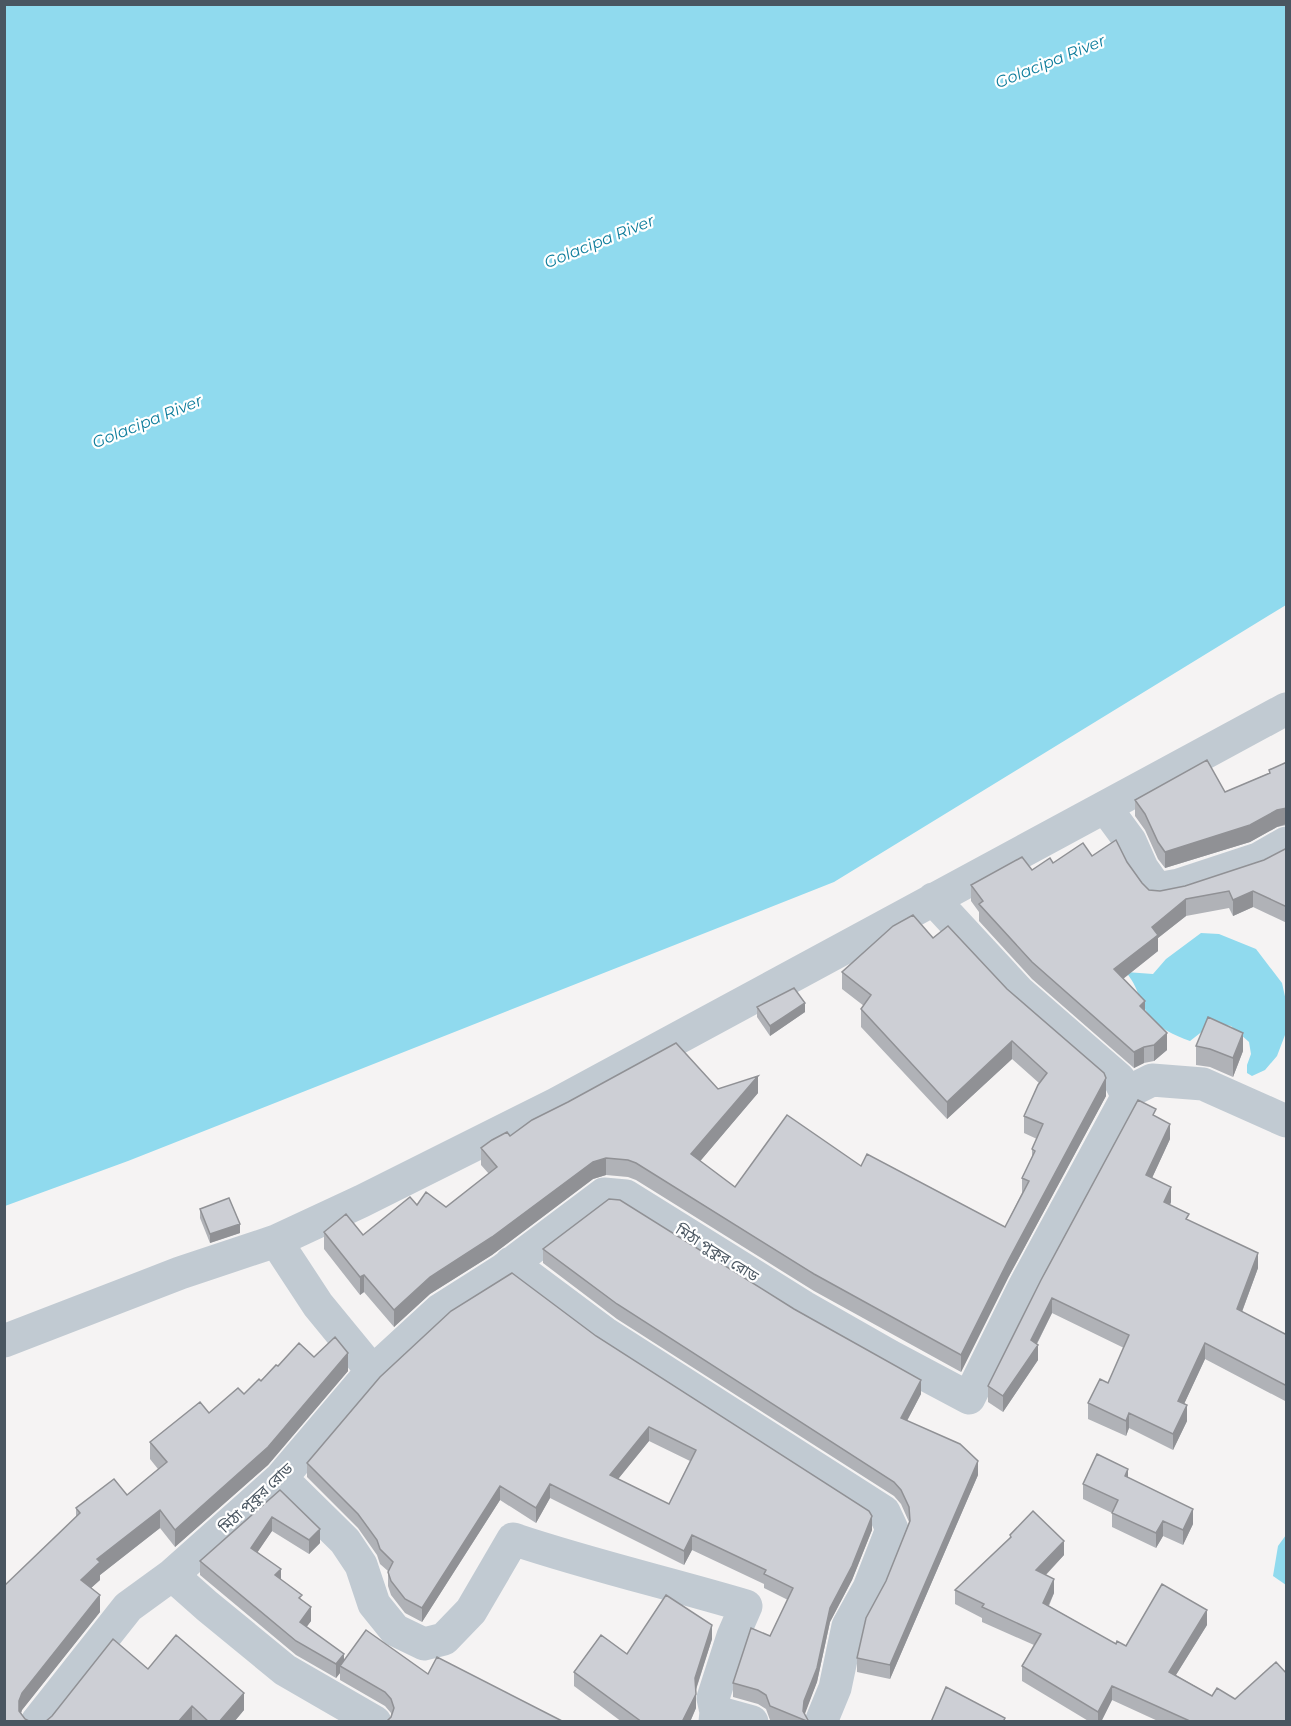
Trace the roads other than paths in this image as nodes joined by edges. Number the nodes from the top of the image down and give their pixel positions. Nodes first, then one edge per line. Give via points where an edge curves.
1 (1287, 710) edge
2 (1105, 807) junction
3 (1287, 843) edge
4 (933, 899) junction
5 (1126, 1093) junction
6 (1287, 1121) edge
7 (276, 1241) junction
8 (511, 1263) junction
9 (4, 1341) edge
10 (373, 1372) junction
11 (281, 1479) junction
12 (172, 1575) junction
13 (715, 1717) edge
14 (37, 1722) edge
15 (375, 1722) edge
16 (752, 1722) edge
17 (821, 1722) edge

1 - 2 street
2 - 3 street via 1157,889 1258,860
2 - 4 street
4 - 5 street via 1019,992 1119,1079
4 - 7 street via 556,1104
5 - 6 street via 1152,1080 1203,1084
5 - 8 street, মিঠা পুকুর রোড via 969,1398 804,1307 626,1197 604,1194
7 - 9 street via 180,1273
7 - 10 street via 318,1305
8 - 10 street, মিঠা পুকুর রোড via 440,1310
8 - 17 street via 606,1334 884,1512 892,1529 869,1588 848,1626 835,1688
10 - 11 street, মিঠা পুকুর রোড
11 - 12 street, মিঠা পুকুর রোড
11 - 13 street via 345,1541 361,1564 374,1604 395,1630 424,1644 444,1638 471,1611 513,1539 746,1606 713,1698
12 - 14 street, মিঠা পুকুর রোড via 128,1607
12 - 15 street via 285,1670
13 - 16 street

